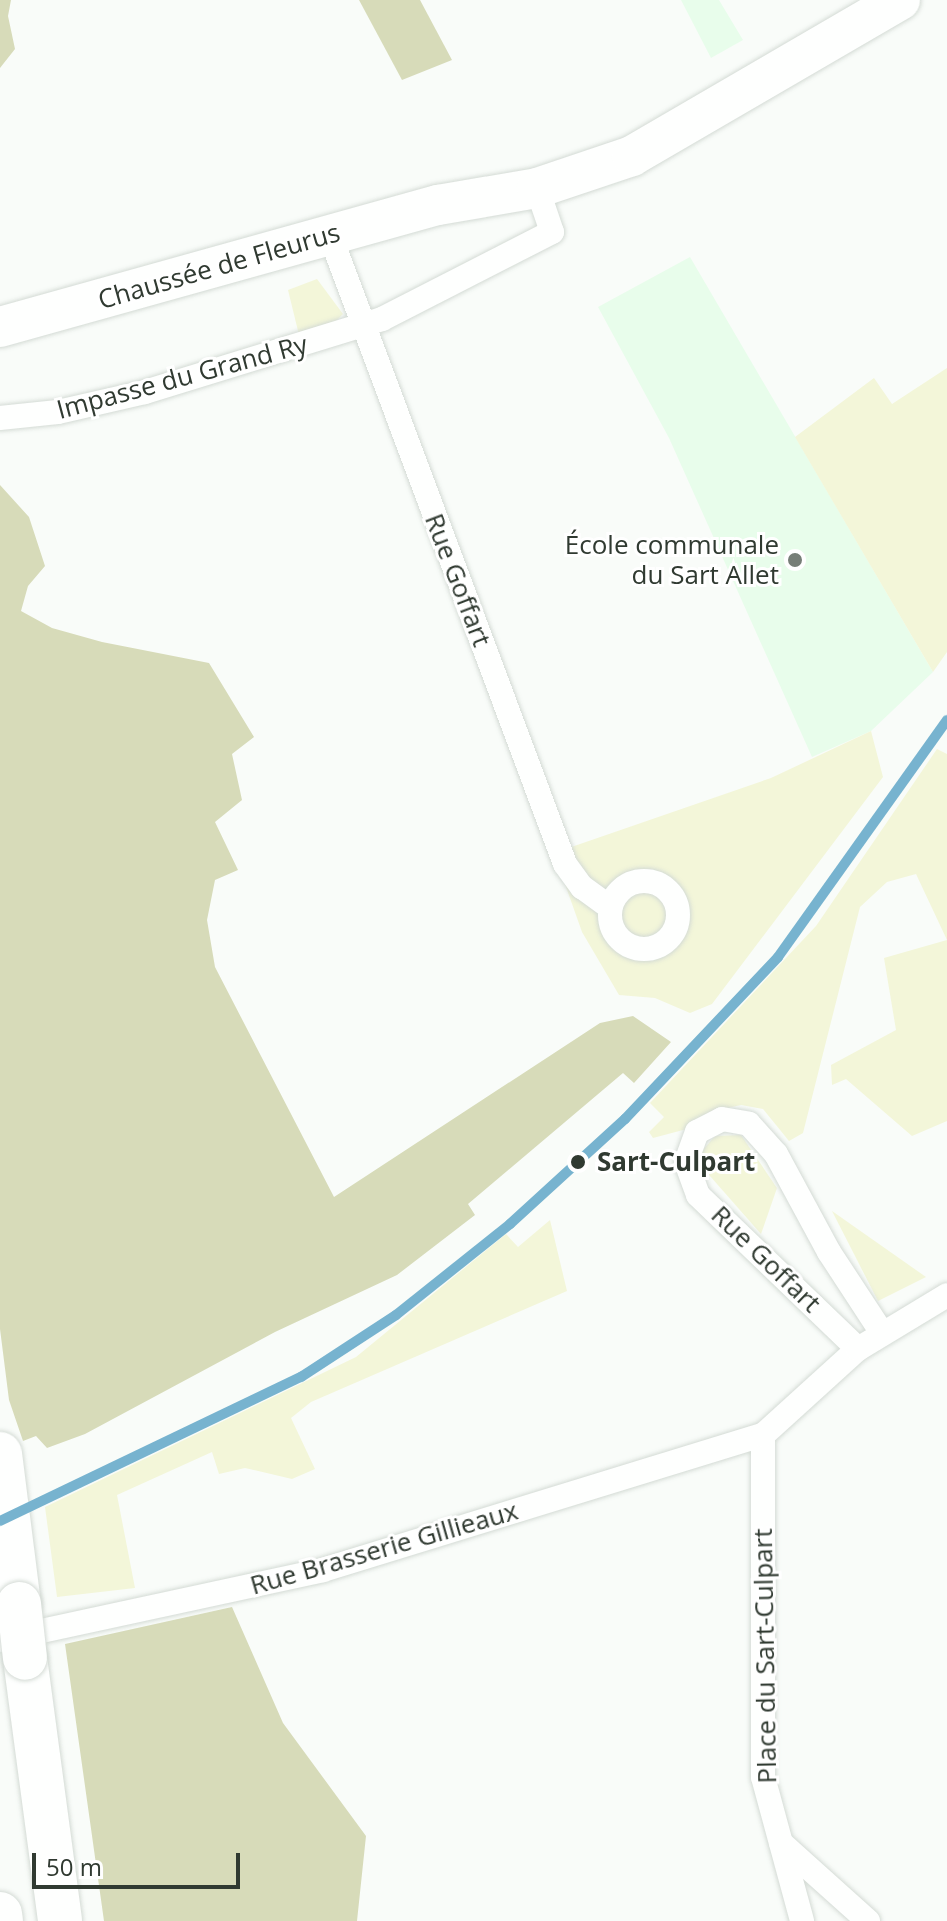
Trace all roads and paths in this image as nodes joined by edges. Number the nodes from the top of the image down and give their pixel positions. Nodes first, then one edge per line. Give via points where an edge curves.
1 (900, 0) edge
2 (736, 97) junction
3 (537, 188) junction
4 (438, 205) junction
5 (330, 235) junction
6 (361, 323) junction
7 (0, 327) edge
8 (0, 418) edge
9 (610, 907) dead end
10 (947, 1295) edge
11 (882, 1333) junction
12 (858, 1349) junction
13 (763, 1435) junction
14 (0, 1454) edge
15 (15, 1634) edge
16 (781, 1843) junction
17 (0, 1914) edge
18 (1, 1921) edge
19 (60, 1921) edge
20 (802, 1921) edge
21 (868, 1921) edge

1 - 2 main road, Chaussée de Fleurus
2 - 3 main road, Chaussée de Fleurus via 632,156
2 - 4 main road, Chaussée de Fleurus via 547,158
3 - 4 main road, Chaussée de Fleurus
3 - 6 street, Impasse du Grand Ry via 552,232 382,319
4 - 5 main road, Chaussée de Fleurus
5 - 6 street, Rue Goffart
5 - 7 main road, Chaussée de Fleurus
6 - 8 street, Impasse du Grand Ry via 338,335 172,385 58,412
6 - 9 street, Rue Goffart via 565,864 582,887
10 - 11 street
11 - 12 street
11 - 12 street, Rue Goffart via 829,1252 776,1154 749,1124 722,1119 697,1132 686,1162 698,1195
12 - 13 street
13 - 15 street, Rue Brasserie Gillieaux via 323,1570
13 - 16 street, Place du Sart-Culpart via 763,1777
14 - 15 highway
15 - 19 highway
16 - 20 street, Place du Sart-Culpart
16 - 21 street
17 - 18 highway

